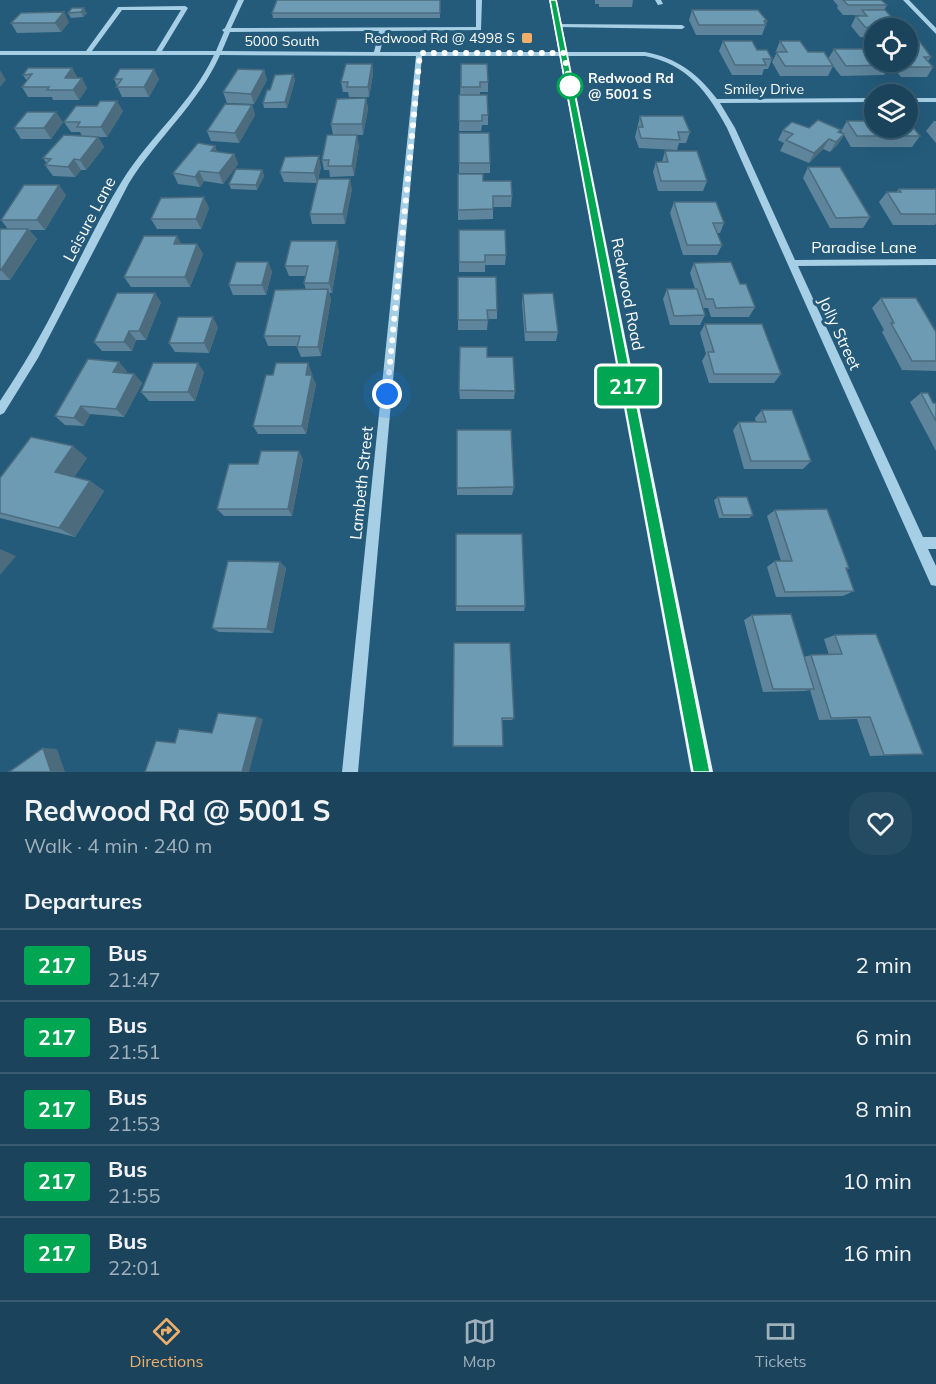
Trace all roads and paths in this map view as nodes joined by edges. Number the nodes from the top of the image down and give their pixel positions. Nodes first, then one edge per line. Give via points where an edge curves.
1 (241, 0) edge
2 (479, 0) edge
3 (553, 0) edge
4 (906, 0) edge
5 (559, 26) junction
6 (682, 27) dead end
7 (382, 29) junction
8 (225, 30) junction
9 (936, 32) edge
10 (88, 52) junction
11 (0, 53) edge
12 (158, 53) junction
13 (218, 53) junction
14 (377, 53) junction
15 (420, 53) junction
16 (564, 53) junction
17 (864, 100) edge
18 (918, 100) edge
19 (936, 100) edge
20 (715, 101) junction
21 (936, 262) edge
22 (792, 263) junction
23 (0, 410) edge
24 (920, 543) junction
25 (936, 543) edge
26 (936, 580) edge
27 (350, 772) edge
28 (702, 772) edge

1 - 8 street, Leisure Lane
2 - 7 street via 478,29
3 - 5 main road, Redwood Road
4 - 9 street
5 - 6 street
5 - 16 main road, Redwood Road
7 - 8 street
7 - 14 street
8 - 13 street, Leisure Lane
10 - 11 street, 5000 South
10 - 12 street, 5000 South
10 - 12 street via 120,8 185,8
12 - 13 street, 5000 South
13 - 14 street, 5000 South
13 - 23 street, Leisure Lane via 200,88 126,181 32,359
14 - 15 street, 5000 South
15 - 16 street, 5000 South
15 - 27 street, Lambeth Street
16 - 20 street, Smiley Drive via 664,56 685,68
16 - 28 main road, Redwood Road
17 - 20 street, Smiley Drive
18 - 19 street
20 - 22 street, Jolly Street
21 - 22 street, Paradise Lane
22 - 24 street, Jolly Street
24 - 25 street
24 - 26 street, Jolly Street

